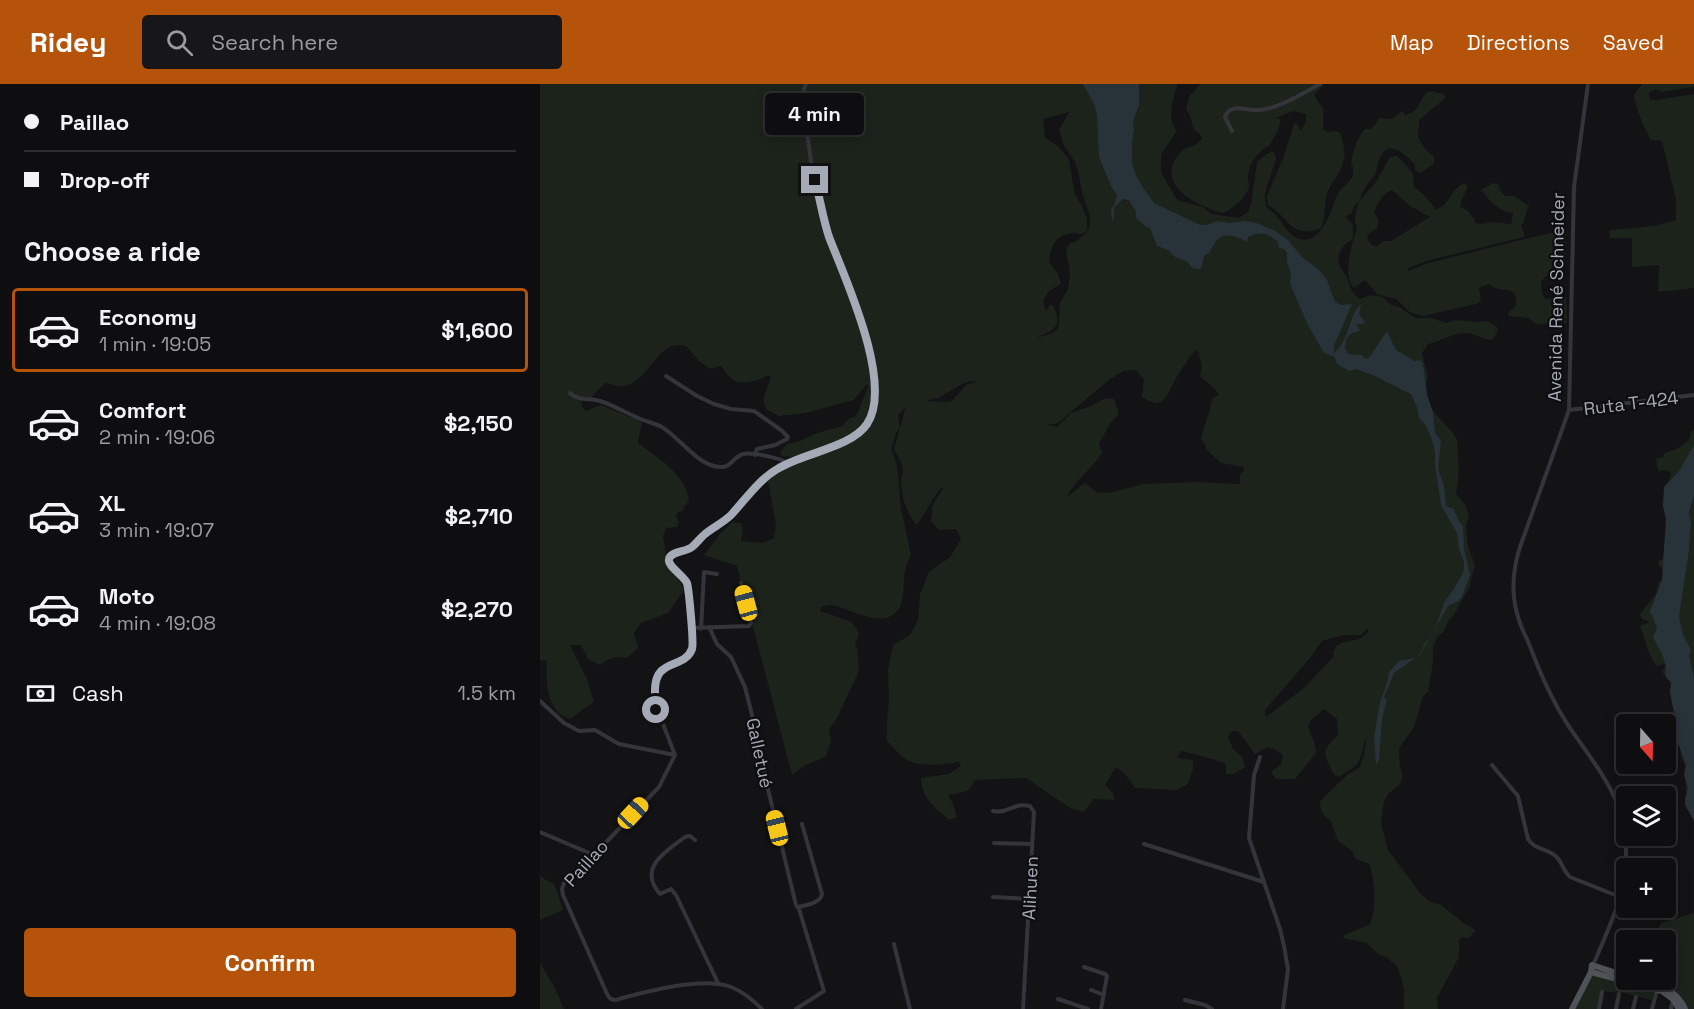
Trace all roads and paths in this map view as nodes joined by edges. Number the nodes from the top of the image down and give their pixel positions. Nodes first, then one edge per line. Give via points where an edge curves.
1 (806, 84) edge
2 (1320, 84) edge
3 (1588, 84) edge
4 (1232, 131) dead end
5 (666, 375) dead end
6 (570, 393) dead end
7 (1694, 395) edge
8 (1569, 410) junction
9 (755, 455) junction
10 (788, 463) junction
11 (717, 574) dead end
12 (741, 583) dead end
13 (709, 627) junction
14 (692, 628) junction
15 (701, 628) junction
16 (540, 702) edge
17 (675, 755) junction
18 (1260, 757) dead end
19 (1492, 765) dead end
20 (1616, 801) edge
21 (993, 811) dead end
22 (802, 824) dead end
23 (540, 832) edge
24 (695, 840) dead end
25 (994, 843) dead end
26 (1032, 844) junction
27 (1144, 844) dead end
28 (594, 855) junction
29 (1265, 882) junction
30 (1616, 896) edge
31 (993, 897) dead end
32 (1030, 899) junction
33 (798, 907) junction
34 (1616, 908) edge
35 (894, 944) dead end
36 (1084, 967) dead end
37 (1592, 968) junction
38 (1616, 974) edge
39 (1616, 975) edge
40 (718, 984) junction
41 (1091, 990) dead end
42 (1656, 990) edge
43 (1661, 990) edge
44 (1669, 990) edge
45 (1602, 992) dead end
46 (1619, 994) dead end
47 (1104, 995) junction
48 (1636, 998) dead end
49 (1058, 999) dead end
50 (1673, 999) junction
51 (1185, 1000) dead end
52 (762, 1009) edge
53 (796, 1009) edge
54 (910, 1009) edge
55 (1023, 1009) edge
56 (1088, 1009) edge
57 (1101, 1009) edge
58 (1212, 1009) edge
59 (1282, 1009) edge
60 (1572, 1009) edge
61 (1599, 1009) edge
62 (1616, 1009) edge
63 (1634, 1009) edge
64 (1652, 1009) edge
65 (1671, 1009) edge
66 (1679, 1009) edge
67 (1685, 1009) edge

1 - 10 street via 802,94 811,162 828,235 861,316 876,399 872,416 858,434
2 - 4 street via 1265,109 1230,109 1225,117
3 - 8 street, Avenida René Schneider via 1574,187
5 - 9 street via 714,404 754,411 788,437 757,450
6 - 9 street via 600,401 660,427 714,466 726,467 743,454
7 - 8 street, Ruta T-424
8 - 20 street, Avenida René Schneider via 1518,554 1514,597 1546,688
9 - 10 street
10 - 14 street via 767,476 727,519 691,548 670,557 670,565 687,583
11 - 15 street via 704,572
12 - 13 street via 749,626
13 - 15 street
13 - 33 street, Galletué via 745,687
14 - 15 street
14 - 17 street via 690,652 663,669 654,685 654,707
16 - 17 street via 579,731 595,730 619,744
17 - 28 street, Paillao via 659,787
18 - 29 street via 1254,775 1249,838
19 - 30 street via 1518,796 1530,843 1554,854 1572,879
21 - 26 street, Alihuen via 1005,811 1020,804 1031,807
22 - 33 street via 822,898
23 - 28 street
24 - 40 street via 685,837 663,853 654,865 653,884 660,894 671,889 676,895
25 - 26 street
26 - 32 street, Alihuen
27 - 29 street
28 - 40 street, Paillao via 564,883 562,891 609,997 615,1000 694,984
29 - 59 street via 1287,962
31 - 32 street
32 - 55 street, Alihuen
33 - 53 street, Galletué via 824,991
34 - 37 street, Avenida René Schneider
35 - 54 street
36 - 47 street via 1107,976
37 - 38 main road
37 - 39 main road
37 - 60 main road, Avenida René Schneider
40 - 52 street, Paillao via 741,992
41 - 47 street
42 - 64 street
43 - 50 main road
44 - 67 main road
45 - 61 street
46 - 62 street
47 - 57 street
48 - 63 street
49 - 56 street
50 - 65 street
50 - 66 main road
51 - 58 street

